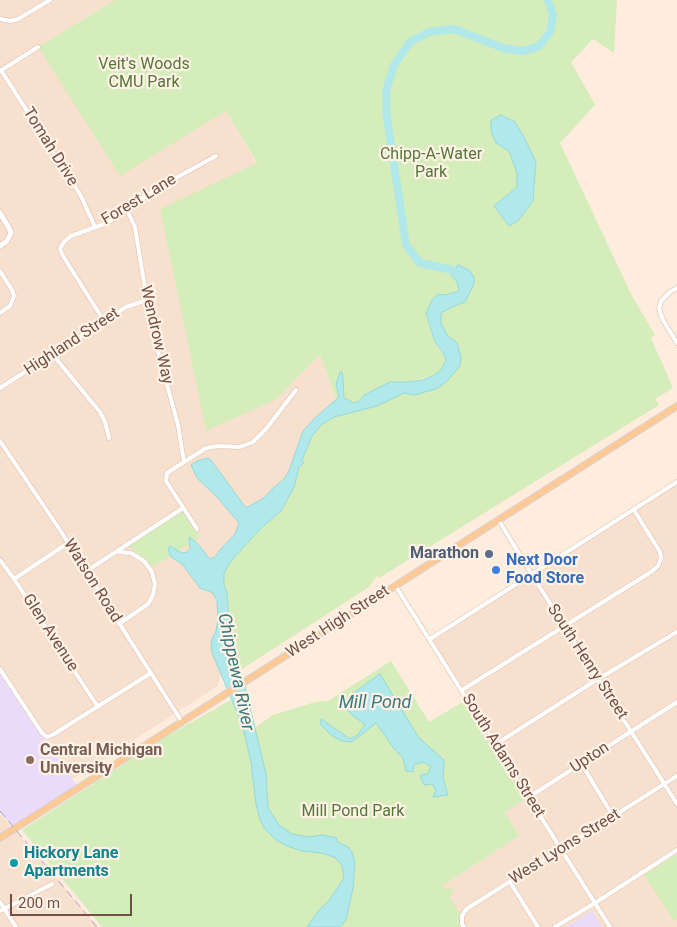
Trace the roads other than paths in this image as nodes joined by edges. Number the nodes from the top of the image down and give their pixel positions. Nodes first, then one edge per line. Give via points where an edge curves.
1 (50, 0) edge
2 (0, 19) edge
3 (38, 47) dead end
4 (1, 70) edge
5 (216, 156) dead end
6 (127, 210) junction
7 (0, 213) edge
8 (95, 227) junction
9 (0, 246) edge
10 (0, 271) edge
11 (677, 288) edge
12 (147, 300) junction
13 (0, 312) edge
14 (104, 321) junction
15 (677, 343) edge
16 (53, 354) junction
17 (0, 388) edge
18 (296, 390) dead end
19 (677, 406) edge
20 (109, 438) dead end
21 (0, 441) edge
22 (184, 462) junction
23 (677, 482) edge
24 (184, 508) junction
25 (634, 510) junction
26 (498, 519) junction
27 (198, 529) dead end
28 (68, 543) junction
29 (115, 553) junction
30 (0, 560) edge
31 (85, 572) junction
32 (532, 575) junction
33 (14, 579) junction
34 (395, 585) junction
35 (119, 624) junction
36 (565, 626) junction
37 (677, 632) edge
38 (430, 639) junction
39 (0, 669) edge
40 (151, 673) junction
41 (598, 679) junction
42 (462, 690) junction
43 (677, 702) edge
44 (98, 707) junction
45 (182, 722) junction
46 (632, 731) junction
47 (496, 744) junction
48 (581, 763) junction
49 (677, 776) edge
50 (665, 783) junction
51 (528, 797) junction
52 (677, 804) edge
53 (614, 816) junction
54 (0, 838) edge
55 (561, 848) junction
56 (677, 850) edge
57 (510, 882) junction
58 (52, 884) dead end
59 (0, 902) edge
60 (595, 903) junction
61 (2, 910) edge
62 (463, 925) edge
63 (16, 927) edge
64 (538, 927) edge
65 (555, 927) edge
66 (610, 927) edge

1 - 2 street via 18,19
3 - 4 street
4 - 8 street, Tomah Drive via 84,202
5 - 6 street, Forest Lane
6 - 8 street, Forest Lane
6 - 12 street, Wendrow Way via 135,227
7 - 9 street via 10,234
8 - 14 street, Forest Lane via 69,237 60,249
10 - 13 street via 14,296 10,306
11 - 15 street via 661,301 659,309
12 - 14 street, Highland Street via 129,305
12 - 22 street, Wendrow Way
14 - 16 street, Highland Street
16 - 17 street, Highland Street
16 - 20 street via 100,412
18 - 22 street via 253,442 238,447 209,447
19 - 26 main road, West High Street
21 - 28 street, Watson Road
22 - 24 street via 168,472 165,478
23 - 25 street
24 - 27 street
24 - 29 street
25 - 32 street
25 - 36 street via 660,552 658,566
26 - 32 street, South Henry Street
26 - 34 main road, West High Street
28 - 31 street, Watson Road
28 - 33 street
29 - 31 street
29 - 35 street via 128,552 141,559 150,568 155,584 148,604
30 - 33 street, Glen Avenue
31 - 35 street, Watson Road
32 - 36 street, South Henry Street
32 - 38 street
33 - 44 street, Glen Avenue
34 - 38 street, South Adams Street
34 - 45 main road, West High Street
35 - 40 street, Watson Road
36 - 41 street, South Henry Street
36 - 42 street
37 - 41 street
38 - 42 street, South Adams Street
39 - 44 street via 47,737
40 - 44 street
40 - 45 street, Watson Road
41 - 46 street, South Henry Street
41 - 47 street
42 - 47 street, South Adams Street
43 - 46 street, Upton
45 - 54 main road, West High Street
46 - 48 street, Upton
46 - 50 street, South Henry Street
47 - 51 street, South Adams Street
48 - 51 street, Upton
48 - 53 street
49 - 50 street, West Lyons Street
50 - 52 street, South Henry Street
50 - 53 street, West Lyons Street
51 - 55 street, South Adams Street
53 - 55 street, West Lyons Street
55 - 57 street, West Lyons Street
55 - 60 street, South Adams Street
56 - 60 street
57 - 62 street, West Lyons Street via 464,911
57 - 64 street
58 - 61 street
59 - 61 street
60 - 65 street
60 - 66 street, South Adams Street
61 - 63 street

